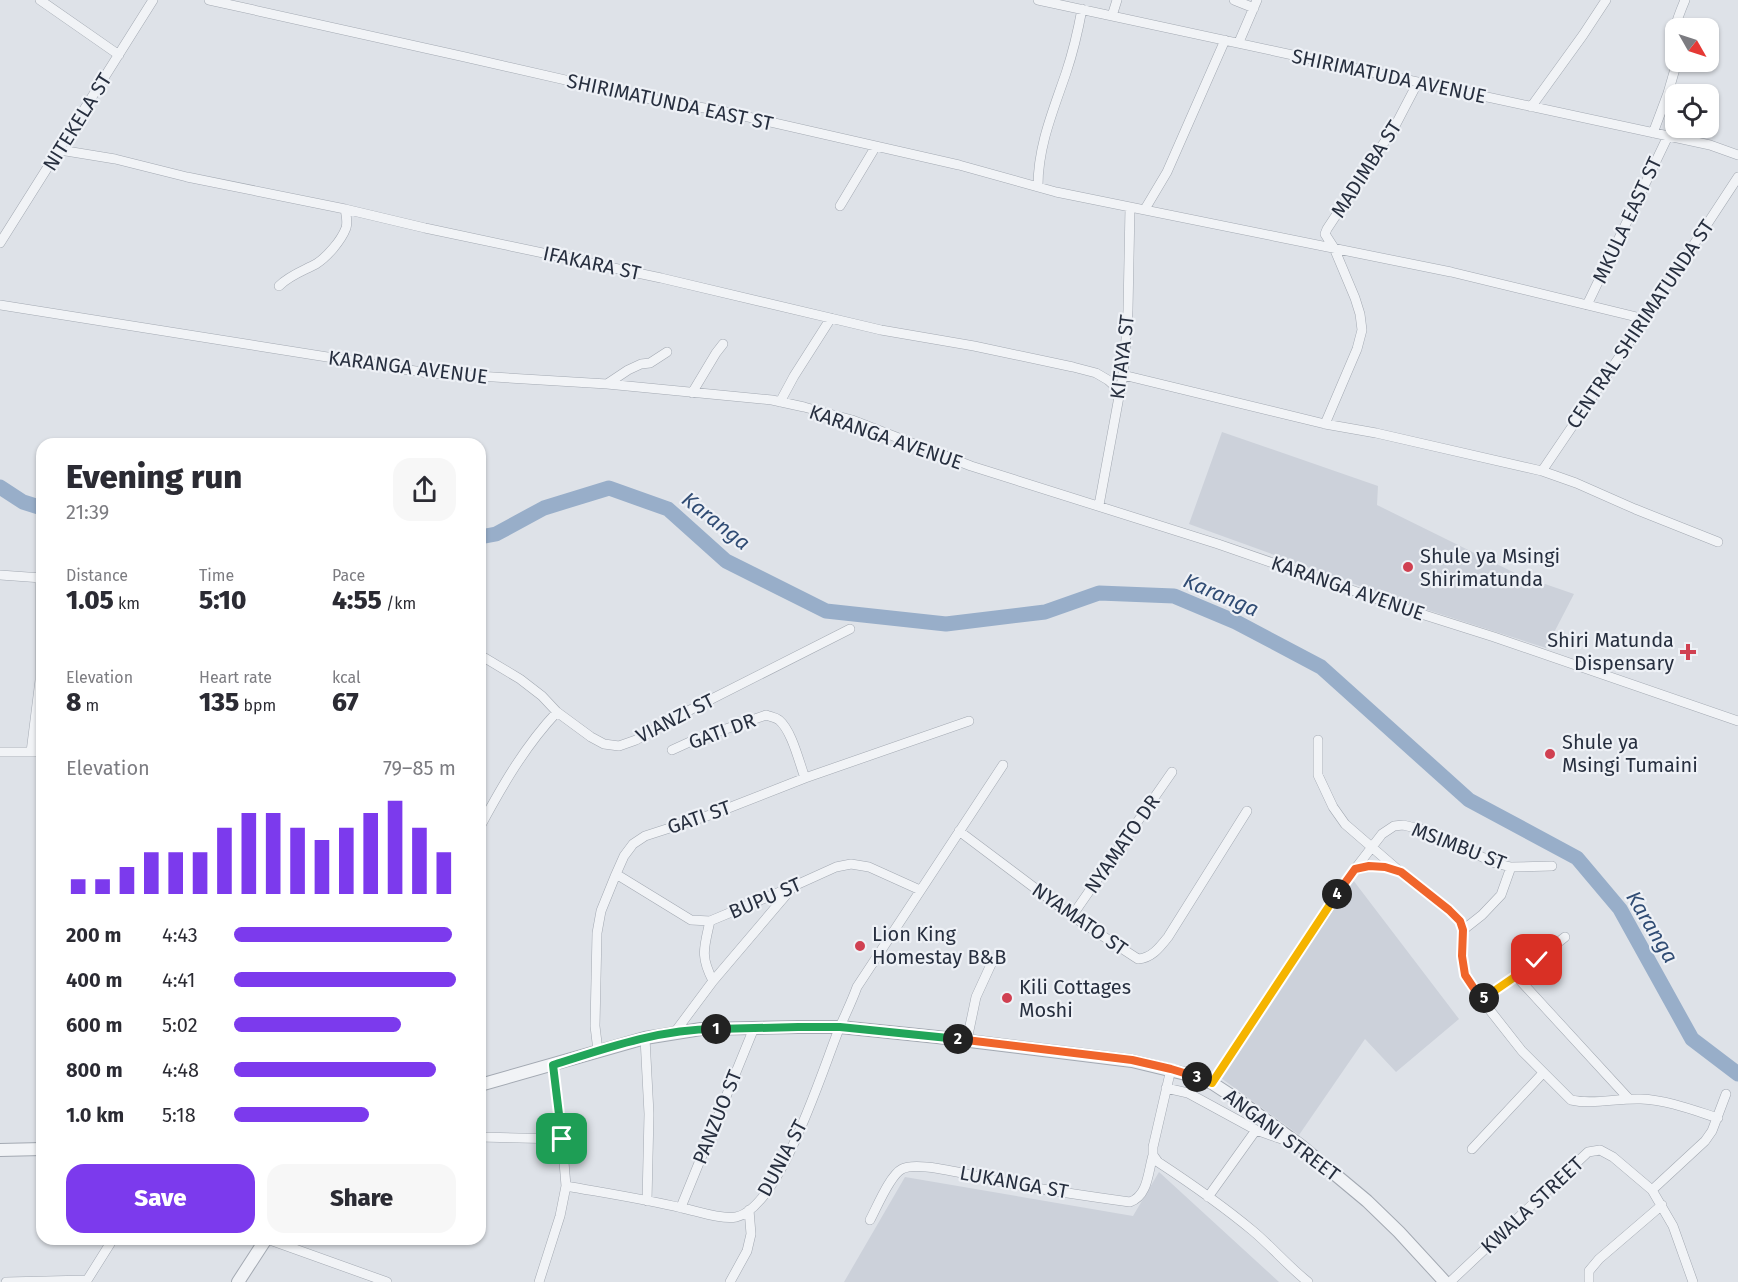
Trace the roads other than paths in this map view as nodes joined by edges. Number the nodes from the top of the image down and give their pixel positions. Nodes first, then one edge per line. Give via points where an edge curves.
1 (40, 0) edge
2 (153, 0) edge
3 (208, 0) edge
4 (1038, 0) edge
5 (1116, 0) edge
6 (1234, 0) edge
7 (1606, 0) edge
8 (1685, 0) edge
9 (1255, 4) edge
10 (1082, 9) junction
11 (1112, 16) junction
12 (1678, 18) edge
13 (1225, 40) junction
14 (1239, 42) junction
15 (119, 56) junction
16 (1673, 72) edge
17 (1418, 82) junction
18 (1532, 107) junction
19 (1653, 133) junction
20 (1665, 135) edge
21 (1667, 138) edge
22 (1677, 138) edge
23 (876, 146) junction
24 (60, 150) junction
25 (1738, 155) edge
26 (1738, 177) edge
27 (1038, 186) junction
28 (840, 206) dead end
29 (1130, 207) junction
30 (345, 209) junction
31 (1145, 209) junction
32 (0, 243) edge
33 (1334, 248) junction
34 (279, 286) dead end
35 (1587, 304) junction
36 (0, 305) edge
37 (831, 318) junction
38 (1645, 319) junction
39 (723, 344) dead end
40 (667, 352) dead end
41 (1123, 375) junction
42 (607, 384) junction
43 (1119, 390) junction
44 (692, 393) junction
45 (780, 402) junction
46 (1325, 424) junction
47 (1542, 471) junction
48 (1099, 506) junction
49 (1718, 542) dead end
50 (0, 575) edge
51 (36, 578) edge
52 (849, 630) dead end
53 (486, 659) edge
54 (36, 712) edge
55 (557, 712) junction
56 (969, 721) dead end
57 (1738, 721) edge
58 (1318, 740) dead end
59 (672, 750) dead end
60 (0, 752) edge
61 (31, 752) junction
62 (36, 752) edge
63 (1003, 765) dead end
64 (1172, 772) dead end
65 (805, 778) junction
66 (1247, 811) dead end
67 (486, 816) edge
68 (959, 831) junction
69 (1373, 846) junction
70 (1552, 866) dead end
71 (1511, 867) junction
72 (1355, 869) junction
73 (1401, 872) junction
74 (616, 874) junction
75 (794, 886) junction
76 (920, 890) junction
77 (1071, 916) junction
78 (710, 921) junction
79 (1463, 930) junction
80 (1565, 937) dead end
81 (993, 960) dead end
82 (1516, 976) junction
83 (714, 981) junction
84 (1481, 999) junction
85 (840, 1027) junction
86 (754, 1028) junction
87 (675, 1032) junction
88 (645, 1038) junction
89 (967, 1040) junction
90 (598, 1051) junction
91 (553, 1065) junction
92 (1171, 1069) junction
93 (1543, 1072) junction
94 (486, 1083) edge
95 (1212, 1083) junction
96 (1166, 1088) junction
97 (1726, 1094) dead end
98 (1629, 1099) junction
99 (1718, 1118) junction
100 (1256, 1130) junction
101 (486, 1137) edge
102 (562, 1139) junction
103 (1301, 1146) junction
104 (36, 1149) edge
105 (1472, 1149) dead end
106 (0, 1150) edge
107 (1153, 1155) junction
108 (566, 1186) junction
109 (1652, 1190) junction
110 (1208, 1197) junction
111 (647, 1201) junction
112 (1662, 1205) junction
113 (681, 1207) junction
114 (749, 1210) junction
115 (870, 1220) dead end
116 (109, 1245) edge
117 (262, 1245) edge
118 (283, 1245) edge
119 (86, 1281) edge
120 (6, 1282) edge
121 (238, 1282) edge
122 (387, 1282) edge
123 (539, 1282) edge
124 (730, 1282) edge
125 (1308, 1282) edge
126 (1445, 1282) edge
127 (1450, 1282) edge
128 (1589, 1282) edge
129 (1693, 1282) edge

1 - 15 street
2 - 15 street, NITEKELA ST
3 - 23 street, SHIRIMATUNDA EAST ST
4 - 10 street, SHIRIMATUDA AVENUE
5 - 11 street
6 - 9 street
7 - 18 street
8 - 12 street
9 - 14 street
10 - 11 street, SHIRIMATUDA AVENUE
10 - 27 street via 1039,159
11 - 13 street, SHIRIMATUDA AVENUE
13 - 14 street, SHIRIMATUDA AVENUE
13 - 31 street via 1167,172
14 - 17 street, SHIRIMATUDA AVENUE
15 - 24 street, NITEKELA ST
16 - 19 street
17 - 18 street, SHIRIMATUDA AVENUE
17 - 33 street, MADIMBA ST via 1395,126 1327,229 1325,234
18 - 19 street, SHIRIMATUDA AVENUE
19 - 20 street, SHIRIMATUDA AVENUE
21 - 35 street, MKULA EAST ST
22 - 25 street, SHIRIMATUDA AVENUE
23 - 27 street, SHIRIMATUNDA EAST ST
23 - 28 street
24 - 30 street, IFAKARA ST
24 - 32 street, NITEKELA ST
26 - 38 street, CENTRAL SHIRIMATUNDA ST
27 - 29 street, SHIRIMATUNDA EAST ST
29 - 31 street, SHIRIMATUNDA EAST ST
29 - 41 street, KITAYA ST
30 - 34 street via 346,228 329,252
30 - 37 street, IFAKARA ST
31 - 33 street, SHIRIMATUNDA EAST ST
33 - 35 street, SHIRIMATUNDA EAST ST
33 - 46 street, MADIMBA ST via 1360,314 1362,330
35 - 38 street, SHIRIMATUNDA EAST ST
36 - 42 street, KARANGA AVENUE via 428,373
37 - 43 street, IFAKARA ST via 1073,367 1096,373
37 - 45 street
38 - 47 street, CENTRAL SHIRIMATUNDA ST
39 - 44 street
40 - 42 street
41 - 43 street, KITAYA ST
41 - 46 street
42 - 44 street, KARANGA AVENUE
43 - 48 street, KITAYA ST
44 - 45 street, KARANGA AVENUE
45 - 48 street, KARANGA AVENUE via 852,420 971,466
46 - 47 street
47 - 49 street
48 - 57 street, KARANGA AVENUE
50 - 51 street
52 - 55 street, VIANZI ST via 619,746 591,737
53 - 55 street, VIANZI ST via 520,679
54 - 61 street
55 - 67 street via 525,750
56 - 65 street, GATI ST
58 - 69 street via 1318,775 1333,807 1345,824
59 - 65 street, GATI DR via 766,715 782,723
60 - 61 street
61 - 62 street
63 - 68 street
64 - 77 street, NYAMATO DR
65 - 74 street, GATI ST via 645,836 633,844
66 - 77 street, NYAMATO ST via 1168,937 1146,958 1138,959
68 - 76 street
68 - 77 street, NYAMATO ST
69 - 71 street, MSIMBU ST via 1382,834 1402,825 1425,830
69 - 72 street, MSIMBU ST
69 - 73 street
70 - 71 street, MSIMBU ST
71 - 79 street via 1501,895
72 - 73 street via 1385,867
72 - 95 street, MSIMBU ST
73 - 79 street via 1449,910
74 - 78 street, BUPU ST via 690,920
74 - 90 street, GATI ST via 597,933
75 - 76 street, BUPU ST via 851,864 869,867
75 - 78 street, BUPU ST
75 - 83 street
76 - 85 street via 857,987
78 - 83 street via 703,949 706,968
79 - 84 street via 1465,975
80 - 82 street
81 - 89 street via 976,997
82 - 84 street
82 - 98 street
83 - 87 street
84 - 93 street
85 - 86 street, ANGANI STREET
85 - 89 street, ANGANI STREET
85 - 114 street, DUNIA ST via 782,1167 759,1202
86 - 87 street, ANGANI STREET
86 - 113 street, PANZUO ST
87 - 88 street, ANGANI STREET
88 - 90 street, ANGANI STREET
88 - 111 street via 649,1114
89 - 92 street, ANGANI STREET via 1132,1060
90 - 91 street, ANGANI STREET
91 - 94 street, ANGANI STREET
91 - 102 street
92 - 95 street, ANGANI STREET
92 - 96 street
93 - 98 street via 1570,1100
93 - 105 street
95 - 103 street, ANGANI STREET
96 - 100 street via 1188,1093
96 - 107 street
97 - 99 street
98 - 99 street via 1670,1103
99 - 109 street via 1705,1141
100 - 103 street
100 - 110 street
101 - 102 street
102 - 108 street
103 - 126 street, ANGANI STREET via 1367,1201
104 - 106 street
107 - 110 street
107 - 115 street, LUKANGA ST via 1144,1190 1130,1202 936,1168 902,1169
108 - 111 street, DUNIA ST
108 - 123 street
109 - 112 street, KWALA STREET
109 - 127 street, KWALA STREET via 1613,1156 1600,1150 1588,1152
110 - 125 street via 1254,1232
111 - 113 street, DUNIA ST
112 - 128 street via 1599,1259 1589,1271
112 - 129 street, KWALA STREET
113 - 114 street, DUNIA ST via 736,1217
114 - 124 street via 751,1234 747,1251
116 - 119 street
117 - 121 street
118 - 122 street
119 - 120 street

